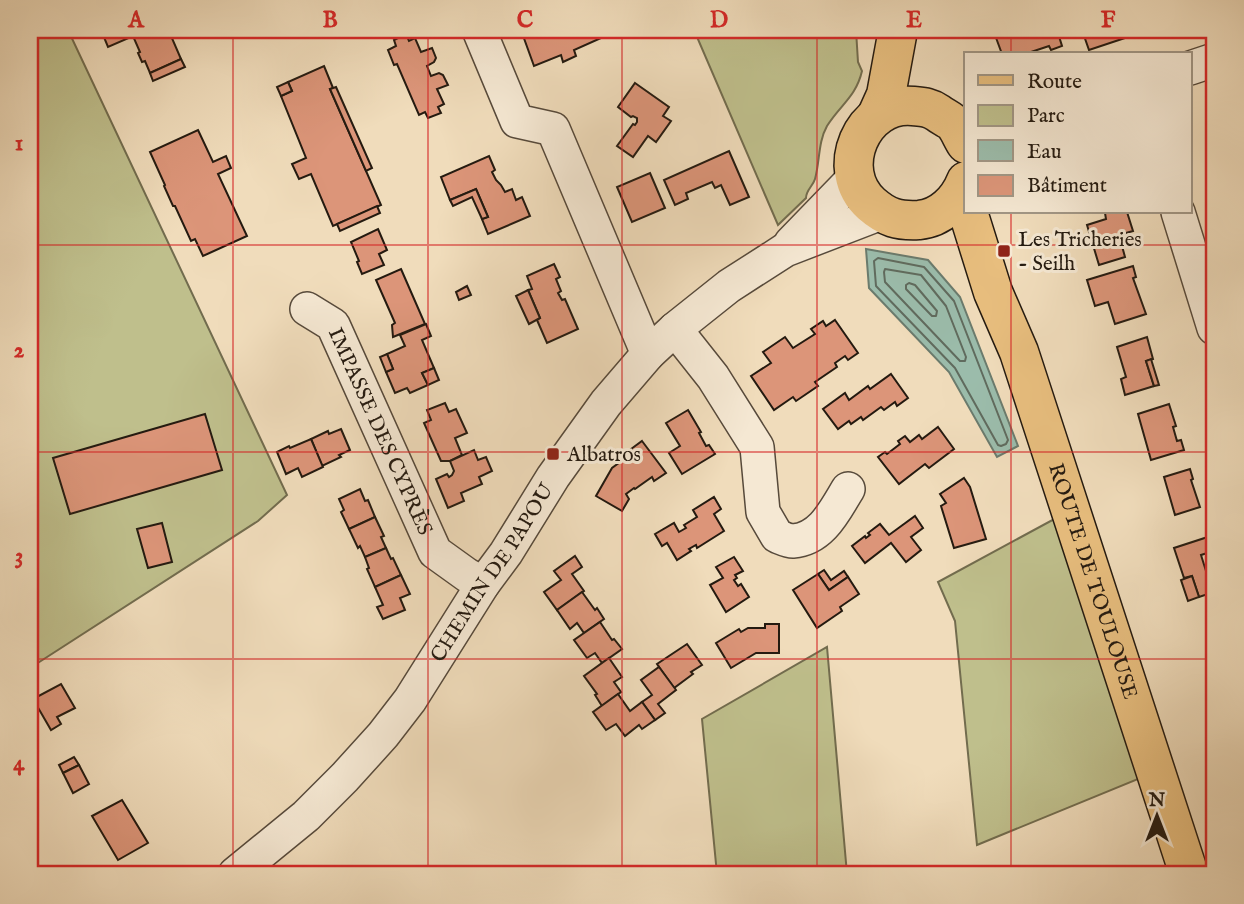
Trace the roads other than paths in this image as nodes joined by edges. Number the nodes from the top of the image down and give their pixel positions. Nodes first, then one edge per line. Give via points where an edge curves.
1 (479, 30) edge
2 (900, 30) edge
3 (1214, 60) edge
4 (1192, 67) edge
5 (877, 115) junction
6 (954, 125) edge
7 (854, 178) junction
8 (964, 198) edge
9 (881, 213) junction
10 (970, 214) edge
11 (1179, 214) edge
12 (926, 219) junction
13 (785, 250) junction
14 (993, 292) junction
15 (307, 309) dead end
16 (1214, 328) edge
17 (675, 329) junction
18 (648, 354) junction
19 (848, 489) dead end
20 (483, 584) junction
21 (235, 874) edge
22 (1189, 874) edge

1 - 18 street via 517,121 553,129
2 - 5 main road
2 - 6 main road
3 - 4 street
5 - 6 main road via 902,105
5 - 7 main road via 861,132 853,154
7 - 9 main road via 864,198
7 - 13 street, CHEMIN DE PAPOU
8 - 12 main road
9 - 12 main road via 903,221
9 - 13 street, CHEMIN DE PAPOU
10 - 14 main road, ROUTE DE TOULOUSE
11 - 16 street
12 - 14 main road, ROUTE DE TOULOUSE
13 - 17 street, CHEMIN DE PAPOU
14 - 22 main road, ROUTE DE TOULOUSE via 1018,352
15 - 20 street, IMPASSE DES CYPRÈS via 333,325 435,552
17 - 18 street, CHEMIN DE PAPOU
17 - 19 street via 713,377 757,447 762,512 777,536 792,541 809,536 827,523
18 - 20 street, CHEMIN DE PAPOU via 606,403
20 - 21 street, CHEMIN DE PAPOU via 383,735 306,816

